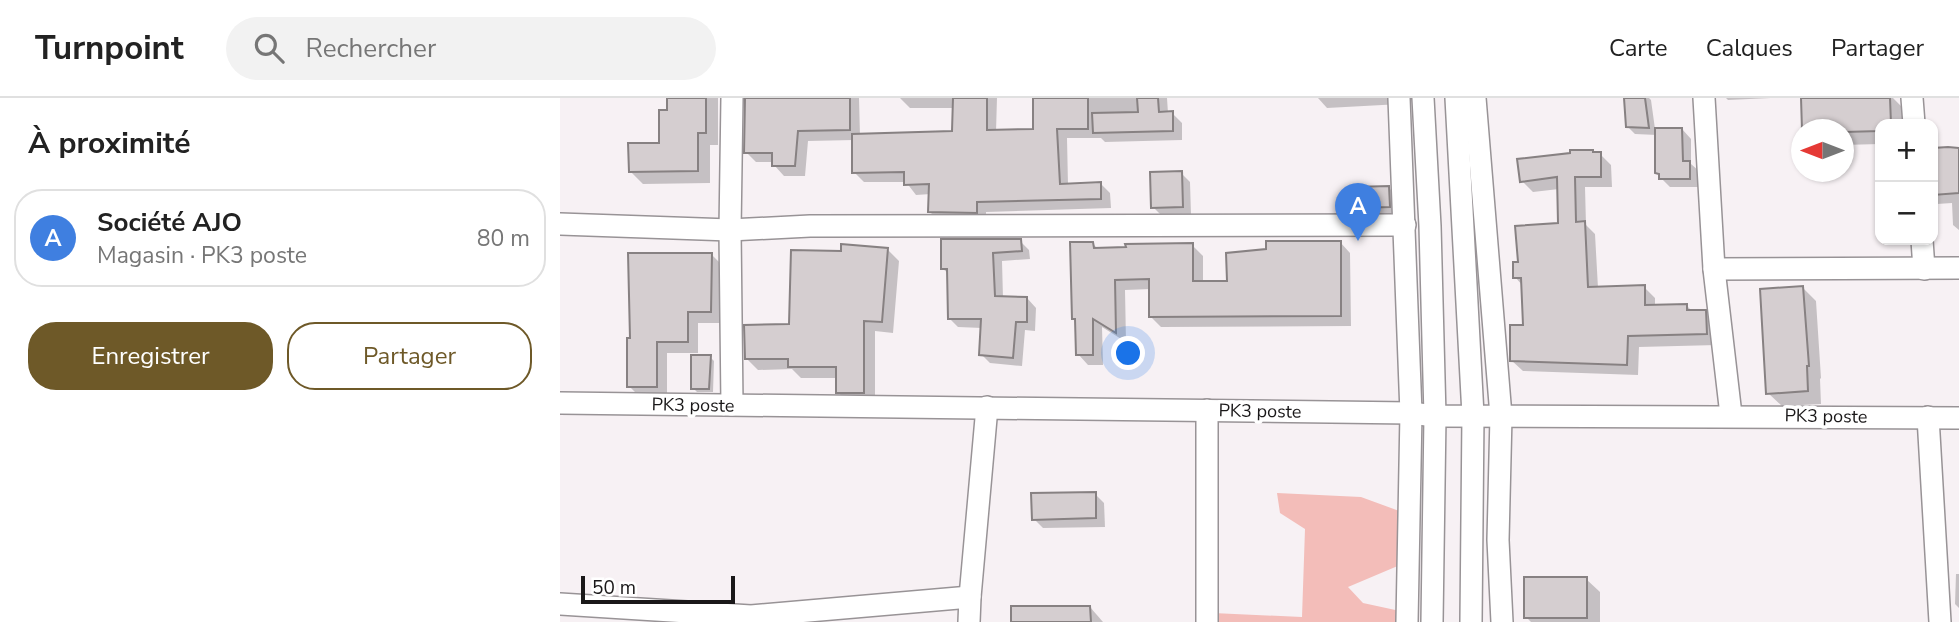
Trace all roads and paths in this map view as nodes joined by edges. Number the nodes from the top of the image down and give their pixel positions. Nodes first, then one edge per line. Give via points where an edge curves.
1 (732, 98) edge
2 (1399, 98) edge
3 (1423, 98) edge
4 (1456, 98) edge
5 (1475, 98) edge
6 (1704, 98) edge
7 (1912, 98) edge
8 (1914, 119) edge
9 (560, 224) edge
10 (1405, 225) junction
11 (730, 230) junction
12 (1922, 245) edge
13 (1959, 268) edge
14 (1714, 269) junction
15 (1924, 269) junction
16 (560, 403) edge
17 (732, 405) junction
18 (987, 407) junction
19 (1207, 410) junction
20 (1411, 413) junction
21 (1473, 415) junction
22 (1731, 415) junction
23 (1435, 416) junction
24 (1501, 416) junction
25 (1928, 417) junction
26 (1959, 418) edge
27 (970, 597) junction
28 (560, 604) edge
29 (751, 619) edge
30 (969, 622) edge
31 (1207, 622) edge
32 (1407, 622) edge
33 (1432, 622) edge
34 (1471, 622) edge
35 (1502, 622) edge
36 (1940, 622) edge

1 - 11 street
2 - 10 street
3 - 23 street
4 - 21 street
5 - 24 street
6 - 14 street
7 - 8 street
9 - 11 street
10 - 11 street
10 - 20 street
11 - 17 street
12 - 15 street
13 - 15 street
14 - 15 street
14 - 22 street
16 - 17 street, PK3 poste
17 - 18 street, PK3 poste
18 - 19 street, PK3 poste
18 - 27 street
19 - 20 street, PK3 poste
19 - 31 street
20 - 23 street, PK3 poste
20 - 32 street
21 - 23 street, PK3 poste
21 - 24 street, PK3 poste
21 - 34 street
22 - 24 street, PK3 poste
22 - 25 street, PK3 poste
23 - 33 street
24 - 35 street via 1498,540
25 - 26 street, PK3 poste
25 - 36 street
27 - 29 street
27 - 30 street
28 - 29 street

